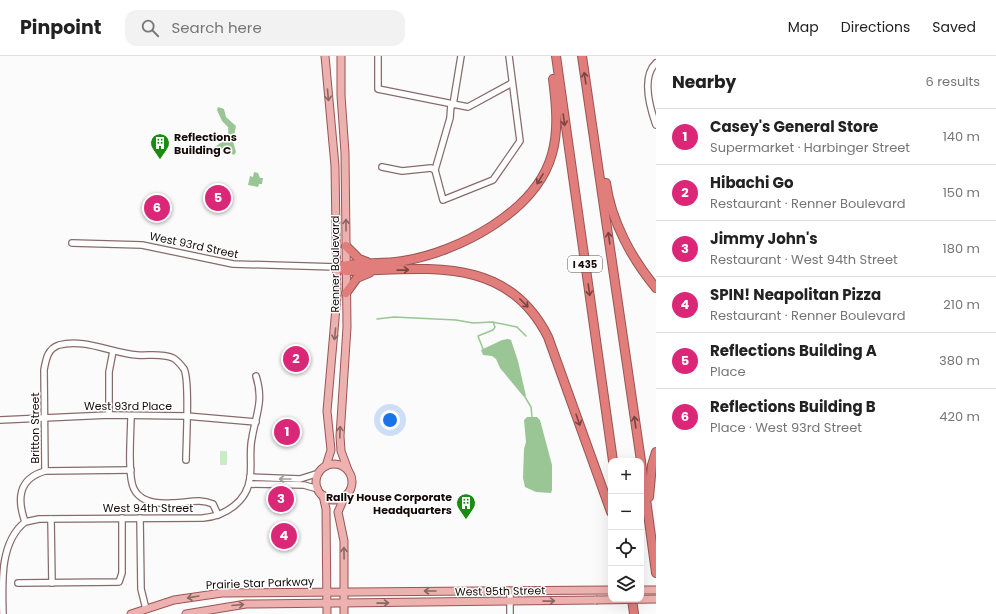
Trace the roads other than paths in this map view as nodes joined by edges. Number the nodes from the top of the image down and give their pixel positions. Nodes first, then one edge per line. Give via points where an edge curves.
1 (325, 56) edge
2 (341, 56) edge
3 (378, 56) edge
4 (461, 56) edge
5 (509, 56) edge
6 (556, 56) edge
7 (582, 56) edge
8 (656, 63) edge
9 (557, 67) junction
10 (512, 83) junction
11 (452, 104) junction
12 (656, 124) edge
13 (598, 158) junction
14 (382, 166) dead end
15 (435, 170) junction
16 (72, 243) dead end
17 (346, 246) junction
18 (337, 267) junction
19 (374, 267) junction
20 (346, 268) junction
21 (656, 288) edge
22 (346, 293) junction
23 (113, 351) junction
24 (256, 376) dead end
25 (109, 415) junction
26 (131, 416) junction
27 (186, 416) junction
28 (45, 417) junction
29 (0, 420) edge
30 (256, 422) junction
31 (656, 452) edge
32 (613, 458) edge
33 (640, 458) edge
34 (186, 460) dead end
35 (326, 466) junction
36 (131, 470) junction
37 (348, 470) junction
38 (45, 471) junction
39 (319, 473) junction
40 (250, 480) junction
41 (644, 483) edge
42 (320, 492) junction
43 (345, 496) junction
44 (608, 504) edge
45 (648, 510) junction
46 (218, 515) junction
47 (122, 518) junction
48 (140, 518) junction
49 (51, 519) junction
50 (25, 522) junction
51 (2, 550) edge
52 (656, 573) edge
53 (18, 583) dead end
54 (52, 583) junction
55 (608, 590) edge
56 (644, 590) edge
57 (656, 590) edge
58 (327, 592) junction
59 (344, 592) junction
60 (510, 592) junction
61 (656, 599) edge
62 (510, 602) junction
63 (632, 602) edge
64 (327, 604) junction
65 (344, 604) junction
66 (146, 609) junction
67 (3, 614) edge
68 (131, 614) edge
69 (186, 614) edge
70 (327, 614) edge
71 (344, 614) edge
72 (510, 614) edge
73 (634, 614) edge

1 -> 18 main road, Renner Boulevard via 335,166
17 -> 2 main road, Renner Boulevard
3 - 11 street via 378,90
4 - 11 street
5 - 10 street
6 - 9 highway, I 435
13 -> 7 highway, I 435
8 - 12 street via 649,77 649,96
9 -> 19 highway via 552,72 557,109 552,156 542,176 523,200 487,229 456,246 421,258
9 -> 32 highway, I 435
10 - 11 street via 468,108
10 - 15 street via 520,141 493,180 443,200
11 - 15 street
13 - 21 highway via 603,167 618,226 632,254
33 -> 13 highway, I 435
14 - 15 street via 402,172 432,168
16 - 18 street, West 93rd Street via 142,245 233,264
17 - 19 highway via 359,259
17 - 20 main road, Renner Boulevard
18 - 20 highway
18 -> 35 main road, Renner Boulevard via 328,411 331,450
19 - 20 highway
19 - 22 highway via 357,278
19 -> 44 highway via 465,272 498,284 525,304 548,337
20 - 22 main road, Renner Boulevard
37 -> 22 main road, Renner Boulevard via 341,451 340,436
23 - 25 street via 109,372
23 - 27 street via 136,355 161,355 178,362 185,371
23 - 28 street, Britton Street via 96,346 71,344 59,345 49,352 44,370
24 - 30 street via 261,401
25 - 26 street, West 93rd Place
25 - 28 street, West 93rd Place
26 - 27 street, West 93rd Place
26 - 36 street
27 - 30 street, West 93rd Place
27 - 34 street
28 - 29 street, West 93rd Place
28 - 38 street, Britton Street
30 - 40 street via 250,448
31 - 45 highway via 652,465
35 - 37 main road via 337,464
35 - 39 main road
36 - 38 street
36 - 46 street via 134,489 142,498 172,504 203,500 213,504
37 - 43 main road via 352,482
38 - 50 street, Britton Street via 35,474 23,485 21,511
39 -> 40 street via 300,479
39 - 42 main road via 316,482
40 - 42 street via 304,485
40 - 46 street, West 94th Street via 236,505
41 - 45 highway, I 435
42 - 43 main road via 333,499
42 - 58 main road via 326,509
59 -> 43 main road via 344,541 338,512
45 - 52 highway, I 435
46 - 48 street, West 94th Street via 203,518
47 - 48 street, West 94th Street
47 - 49 street, West 94th Street
47 - 54 street via 119,582
48 - 66 street via 141,589
49 - 50 street, West 94th Street
49 - 54 street
50 - 51 street via 3,544
51 - 67 street
53 - 54 street
55 - 60 main road, West 95th Street
56 - 57 main road
58 - 59 main road, Prairie Star Parkway
58 - 64 main road
58 -> 66 main road, Prairie Star Parkway via 222,593 174,600
60 -> 59 main road, West 95th Street
59 - 65 main road
60 - 62 street
62 -> 61 main road, West 95th Street, bridge
65 -> 62 main road, West 95th Street
62 - 72 street
63 - 73 highway
64 - 65 main road, Prairie Star Parkway
69 -> 64 main road, Prairie Star Parkway via 246,604
64 - 70 main road
65 - 71 main road
66 - 68 main road, Prairie Star Parkway

